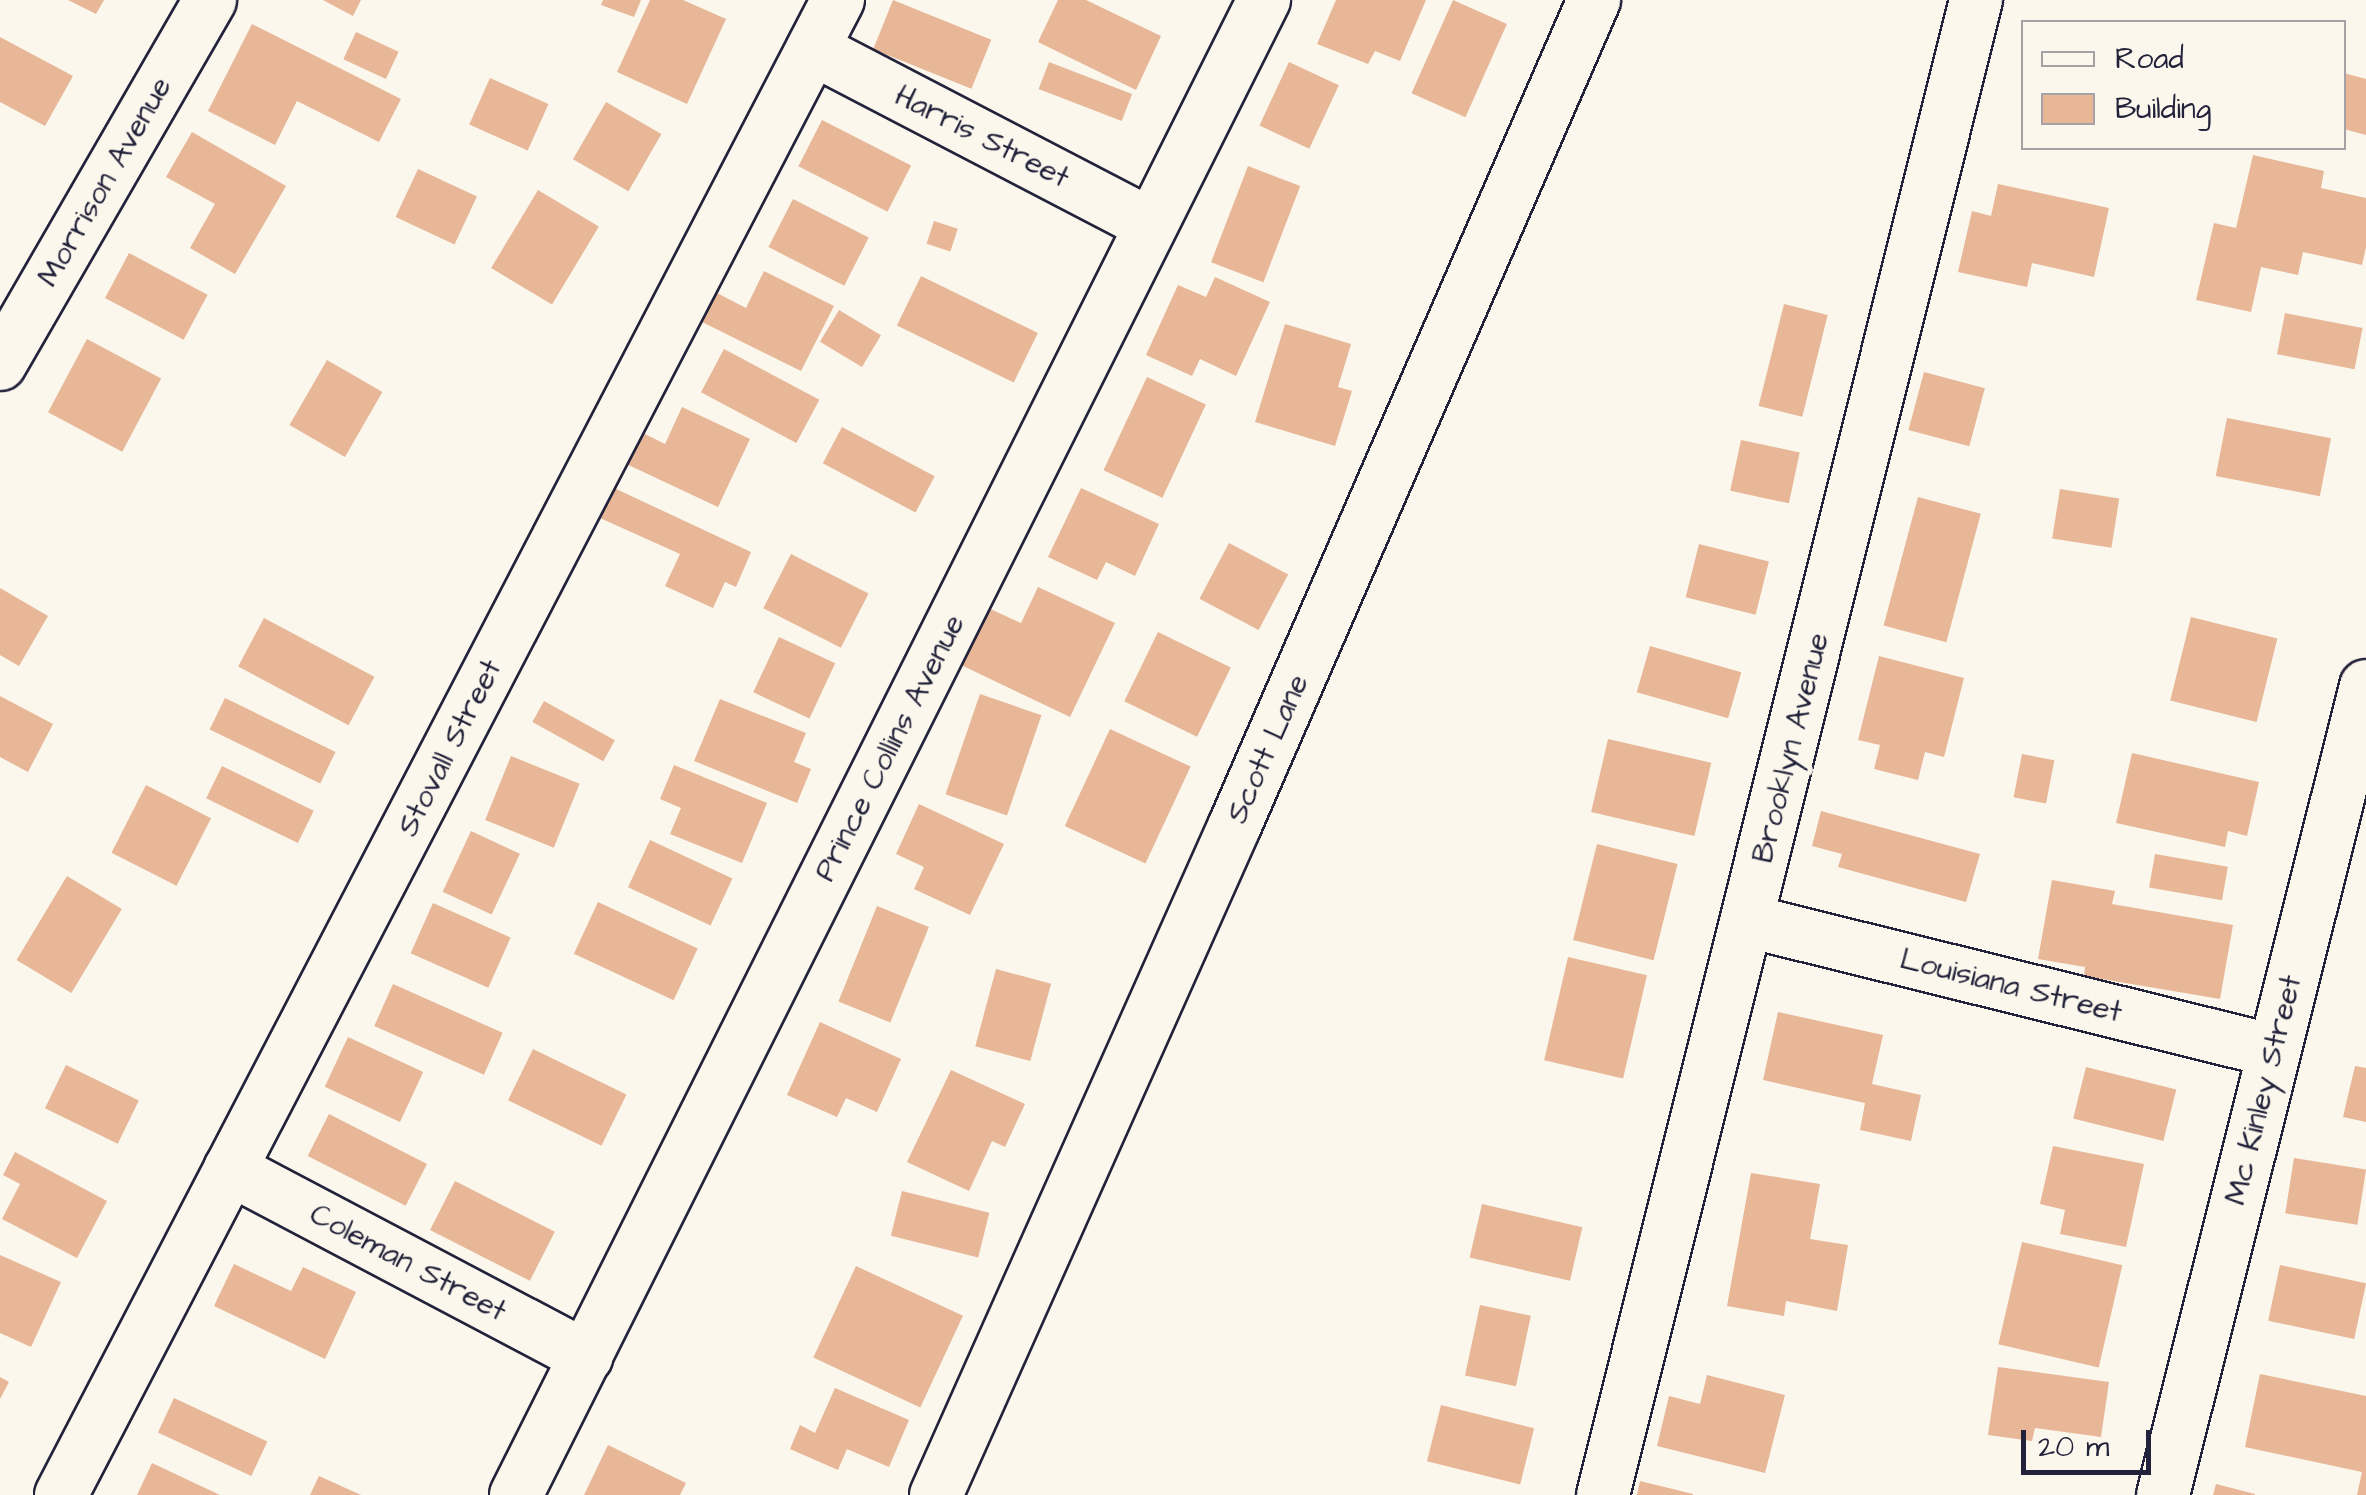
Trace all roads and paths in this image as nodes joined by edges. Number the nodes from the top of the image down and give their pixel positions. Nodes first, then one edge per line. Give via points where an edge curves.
1 (210, 0) edge
2 (838, 0) edge
3 (1264, 0) edge
4 (1594, 0) edge
5 (1976, 0) edge
6 (813, 49) junction
7 (1151, 225) junction
8 (0, 364) edge
9 (2366, 686) edge
10 (1748, 921) junction
11 (2274, 1051) junction
12 (230, 1169) junction
13 (586, 1356) junction
14 (60, 1495) edge
15 (516, 1495) edge
16 (936, 1495) edge
17 (1603, 1495) edge
18 (2163, 1495) edge

1 - 8 street, Morrison Avenue
2 - 6 street, Stovall Street
3 - 7 street, Prince Collins Avenue
4 - 16 street, Scott Lane
5 - 10 street, Brooklyn Avenue
6 - 7 street, Harris Street
6 - 12 street, Stovall Street
7 - 13 street, Prince Collins Avenue
9 - 11 street, Mc Kinley Street
10 - 11 street, Louisiana Street
10 - 17 street, Brooklyn Avenue
11 - 18 street, Mc Kinley Street
12 - 13 street, Coleman Street
12 - 14 street, Stovall Street
13 - 15 street, Prince Collins Avenue

